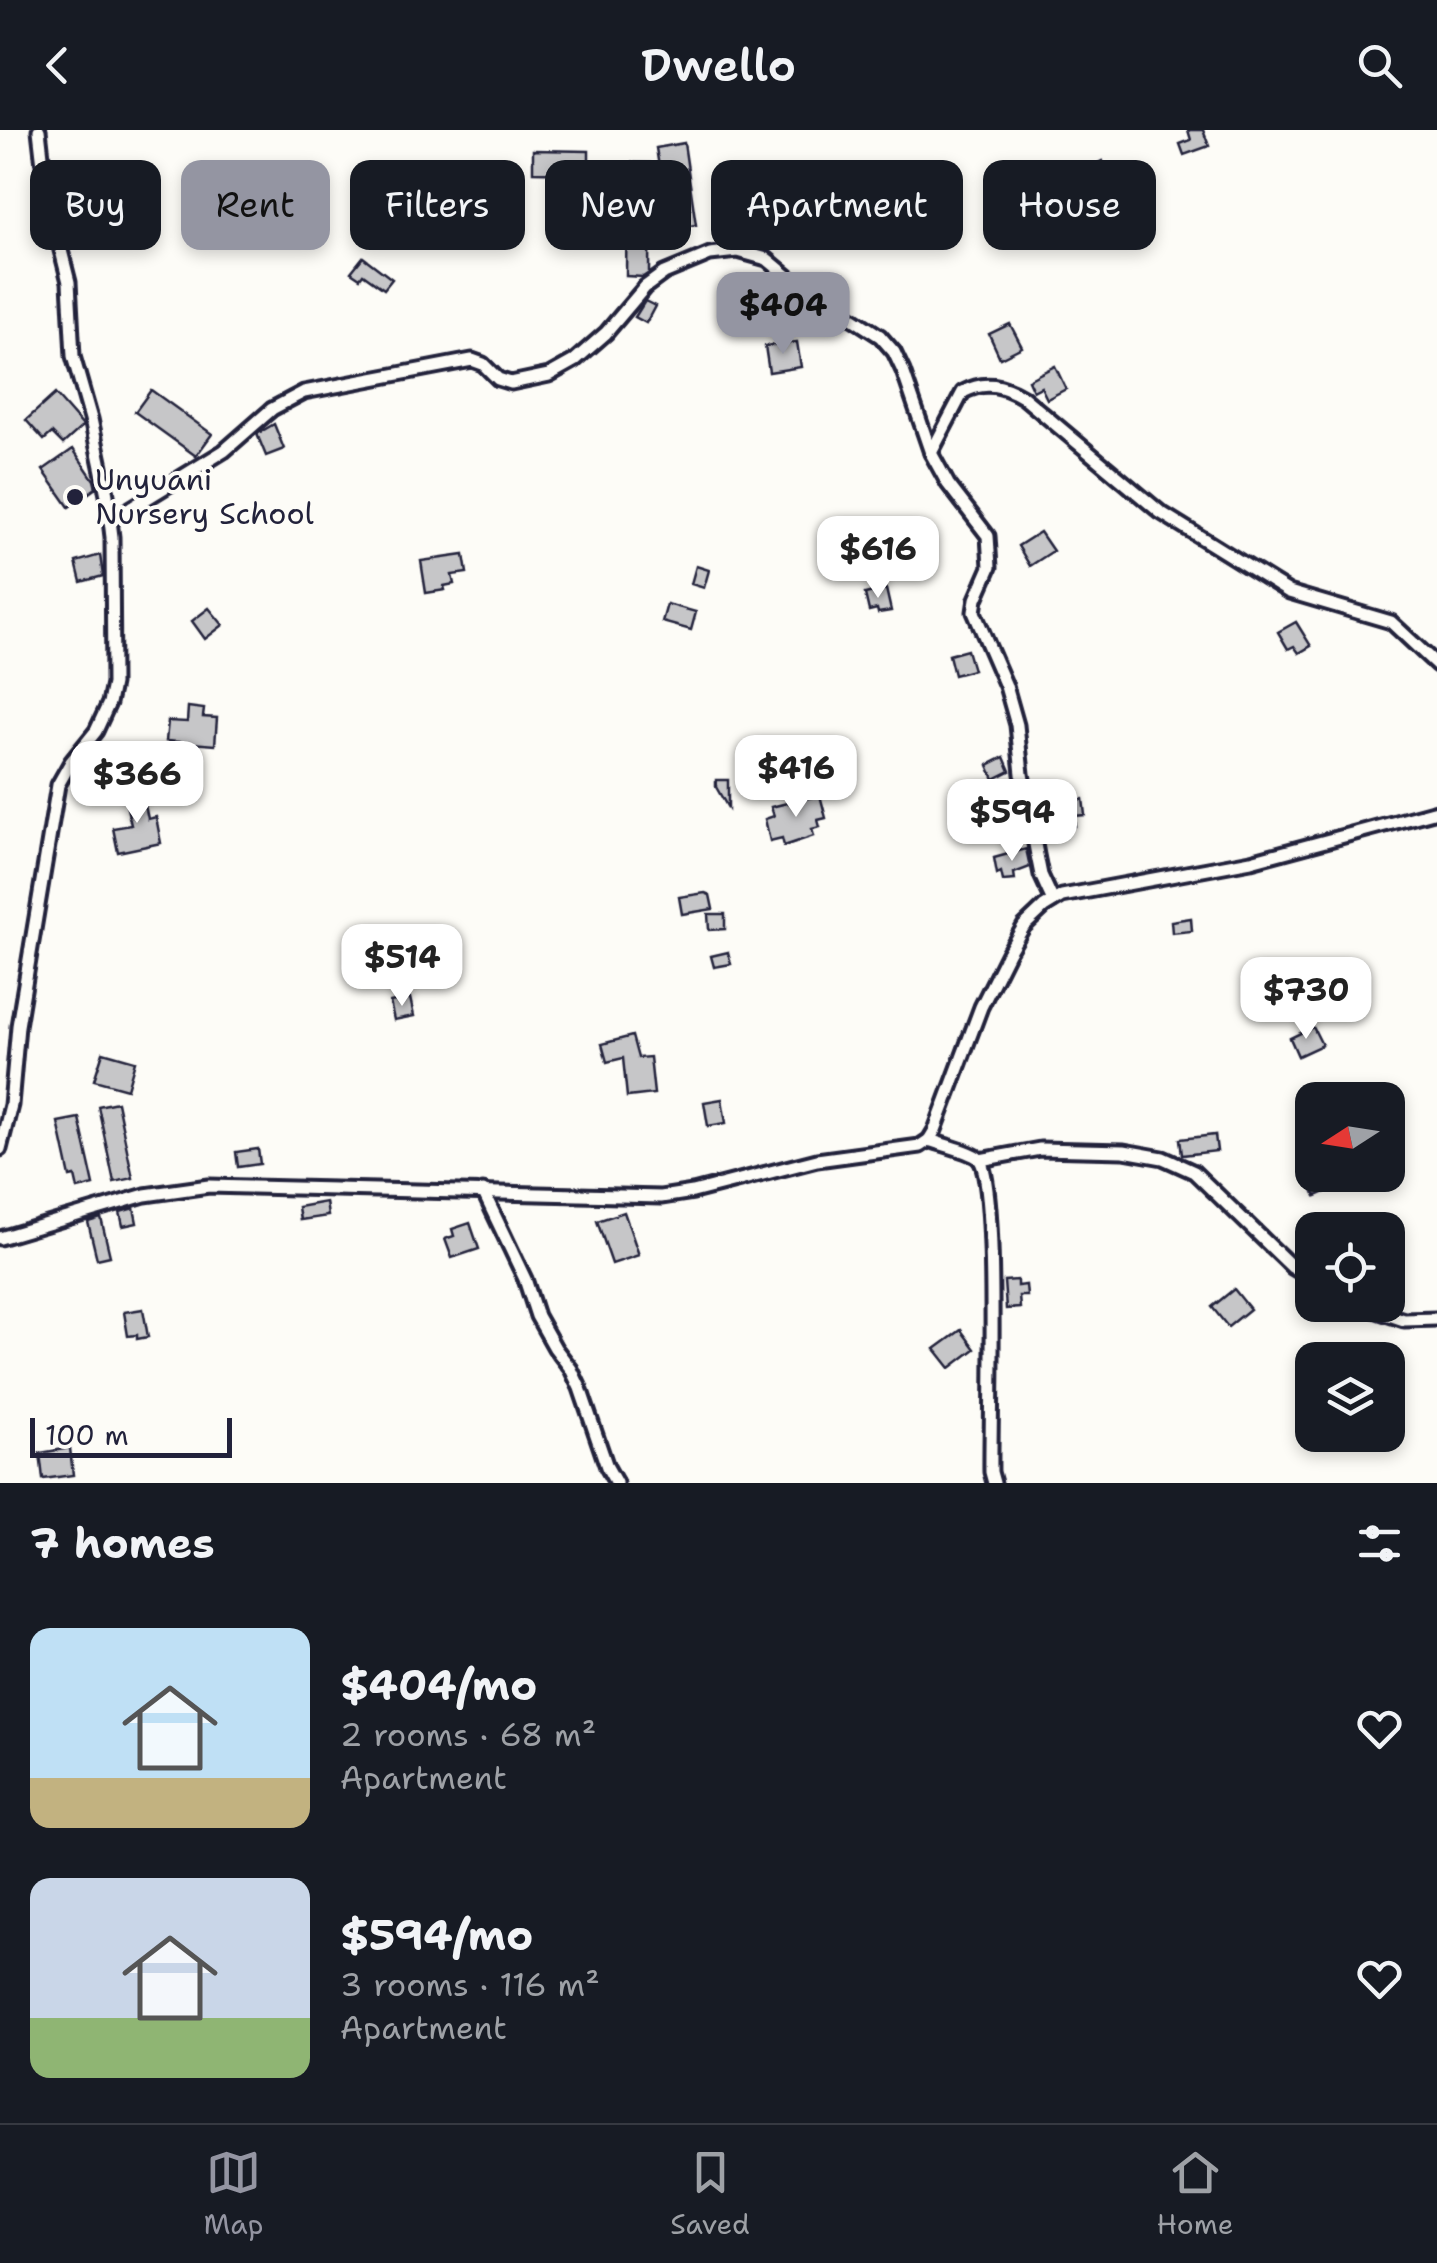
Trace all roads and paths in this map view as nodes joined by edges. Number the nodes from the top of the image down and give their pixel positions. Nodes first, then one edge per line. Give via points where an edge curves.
1 (39, 130) edge
2 (931, 453) junction
3 (110, 521) junction
4 (1437, 666) edge
5 (1437, 812) edge
6 (1053, 901) junction
7 (929, 1140) junction
8 (0, 1149) edge
9 (980, 1160) junction
10 (483, 1191) junction
11 (0, 1238) edge
12 (1295, 1269) edge
13 (1437, 1319) edge
14 (1405, 1320) edge
15 (616, 1483) edge
16 (994, 1483) edge

1 - 3 street via 69,282 73,356
2 - 3 street via 904,371 880,336 827,308 766,259 738,250 664,273 574,361 549,375 511,383 472,360 304,392
2 - 4 street via 963,392 995,384 1009,388 1160,512 1290,592 1391,622
2 - 6 street via 988,536 990,567 974,612 1017,725 1037,856
3 - 8 street via 110,703 58,784
5 - 6 street via 1250,861
6 - 7 street via 1024,926 1008,953
7 - 9 street
7 - 10 street via 661,1196
9 - 12 street via 1040,1149 1163,1158 1194,1172
9 - 16 street via 990,1222
10 - 11 street via 209,1186 145,1195
10 - 15 street via 536,1316 572,1369
13 - 14 street

